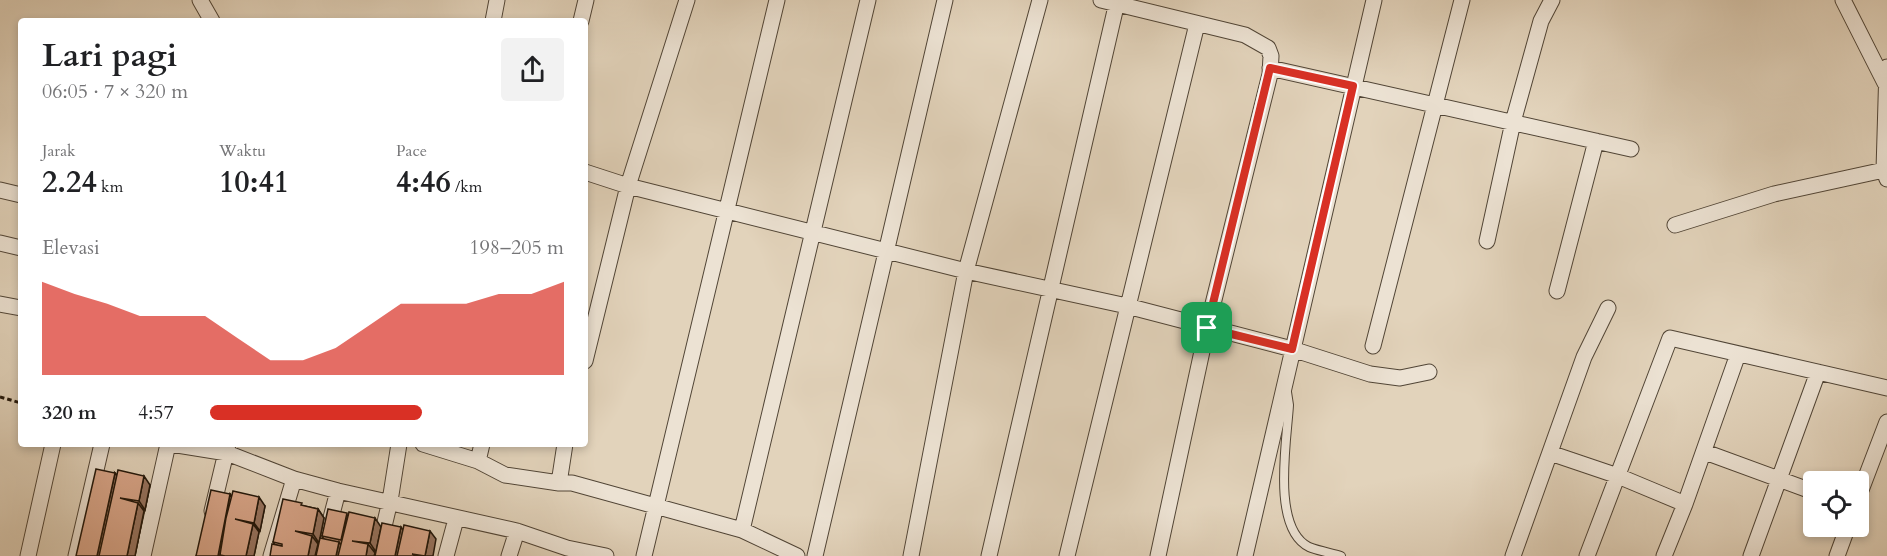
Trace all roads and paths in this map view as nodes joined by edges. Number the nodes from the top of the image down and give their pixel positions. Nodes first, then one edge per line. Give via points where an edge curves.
1 (200, 0) edge
2 (497, 0) edge
3 (586, 0) edge
4 (687, 0) edge
5 (777, 0) edge
6 (868, 0) edge
7 (945, 0) edge
8 (1040, 0) edge
9 (1101, 0) edge
10 (1374, 0) edge
11 (1462, 0) edge
12 (1552, 0) edge
13 (1843, 0) edge
14 (1118, 2) junction
15 (210, 18) edge
16 (494, 18) edge
17 (582, 18) edge
18 (1197, 24) junction
19 (1887, 67) edge
20 (1270, 68) junction
21 (1885, 84) junction
22 (1353, 86) junction
23 (1434, 104) junction
24 (1514, 122) junction
25 (1596, 141) junction
26 (1630, 149) dead end
27 (588, 173) edge
28 (1885, 175) edge
29 (628, 186) junction
30 (0, 190) edge
31 (18, 194) edge
32 (725, 211) junction
33 (1675, 225) dead end
34 (812, 233) junction
35 (1487, 241) dead end
36 (0, 243) edge
37 (18, 247) edge
38 (887, 252) junction
39 (966, 271) junction
40 (1050, 291) junction
41 (1557, 291) dead end
42 (0, 304) edge
43 (1127, 306) junction
44 (18, 307) edge
45 (1608, 308) dead end
46 (1207, 328) junction
47 (1373, 346) dead end
48 (588, 349) edge
49 (1292, 349) junction
50 (1738, 354) junction
51 (1429, 372) dead end
52 (1818, 372) junction
53 (1284, 378) junction
54 (1887, 388) edge
55 (0, 397) edge
56 (18, 402) edge
57 (1887, 422) edge
58 (52, 447) edge
59 (101, 447) edge
60 (168, 447) edge
61 (399, 447) edge
62 (433, 447) edge
63 (481, 447) edge
64 (565, 447) edge
65 (227, 448) edge
66 (1705, 452) junction
67 (1550, 453) junction
68 (478, 461) junction
69 (1868, 471) edge
70 (1618, 476) junction
71 (294, 479) junction
72 (1780, 480) junction
73 (559, 483) junction
74 (1803, 488) edge
75 (338, 491) junction
76 (390, 501) junction
77 (1685, 504) junction
78 (657, 506) junction
79 (456, 519) junction
80 (210, 522) edge
81 (742, 530) junction
82 (517, 531) junction
83 (1844, 537) edge
84 (565, 552) edge
85 (28, 556) edge
86 (76, 556) edge
87 (143, 556) edge
88 (271, 556) edge
89 (321, 556) edge
90 (377, 556) edge
91 (446, 556) edge
92 (509, 556) edge
93 (606, 556) edge
94 (644, 556) edge
95 (797, 556) edge
96 (815, 556) edge
97 (911, 556) edge
98 (989, 556) edge
99 (1067, 556) edge
100 (1158, 556) edge
101 (1245, 556) edge
102 (1341, 556) edge
103 (1513, 556) edge
104 (1587, 556) edge
105 (1664, 556) edge
106 (1751, 556) edge
107 (1837, 556) edge

1 - 15 street
2 - 16 street
3 - 17 street
4 - 29 street
5 - 32 street
6 - 34 street
7 - 38 street
8 - 39 street
9 - 14 street
10 - 22 street
11 - 23 street
12 - 24 street via 1541,21
13 - 21 street
14 - 18 street
14 - 40 street
18 - 20 street via 1262,43 1268,48
18 - 43 street
19 - 21 street
20 - 22 street
20 - 46 street
21 - 28 street
22 - 23 street
22 - 49 street
23 - 24 street
23 - 47 street
24 - 25 street
24 - 35 street
25 - 26 street
25 - 41 street
27 - 29 street
28 - 33 street via 1774,194
29 - 32 street
29 - 48 street
30 - 31 street
32 - 34 street
32 - 78 street
34 - 38 street
34 - 81 street
36 - 37 street
38 - 39 street
38 - 96 street
39 - 40 street
39 - 97 street
40 - 43 street
40 - 98 street
42 - 44 street
43 - 46 street
43 - 99 street
45 - 67 street via 1584,357
46 - 49 street
46 - 100 street
49 - 51 street via 1370,374 1400,378
49 - 53 street
50 - 52 street
50 - 66 street
50 - 70 street via 1670,338
52 - 54 street
52 - 72 street
53 - 101 street
53 - 102 lane via 1289,405 1284,504 1294,534 1308,546
55 - 56 path
57 - 69 street
58 - 85 street
59 - 86 street
60 - 87 street
61 - 76 street
62 - 68 street
63 - 68 street
64 - 73 street
65 - 71 street
65 - 80 street
66 - 72 street
66 - 77 street
67 - 70 street
67 - 103 street
68 - 73 street via 513,477
70 - 77 street
70 - 104 street
71 - 75 street
71 - 88 street
72 - 74 street
72 - 106 street
73 - 78 street
75 - 76 street
75 - 89 street
76 - 79 street
76 - 90 street
77 - 105 street
78 - 81 street
78 - 94 street
79 - 82 street
79 - 91 street
81 - 95 street
82 - 84 street
82 - 92 street
83 - 107 street
84 - 93 street

